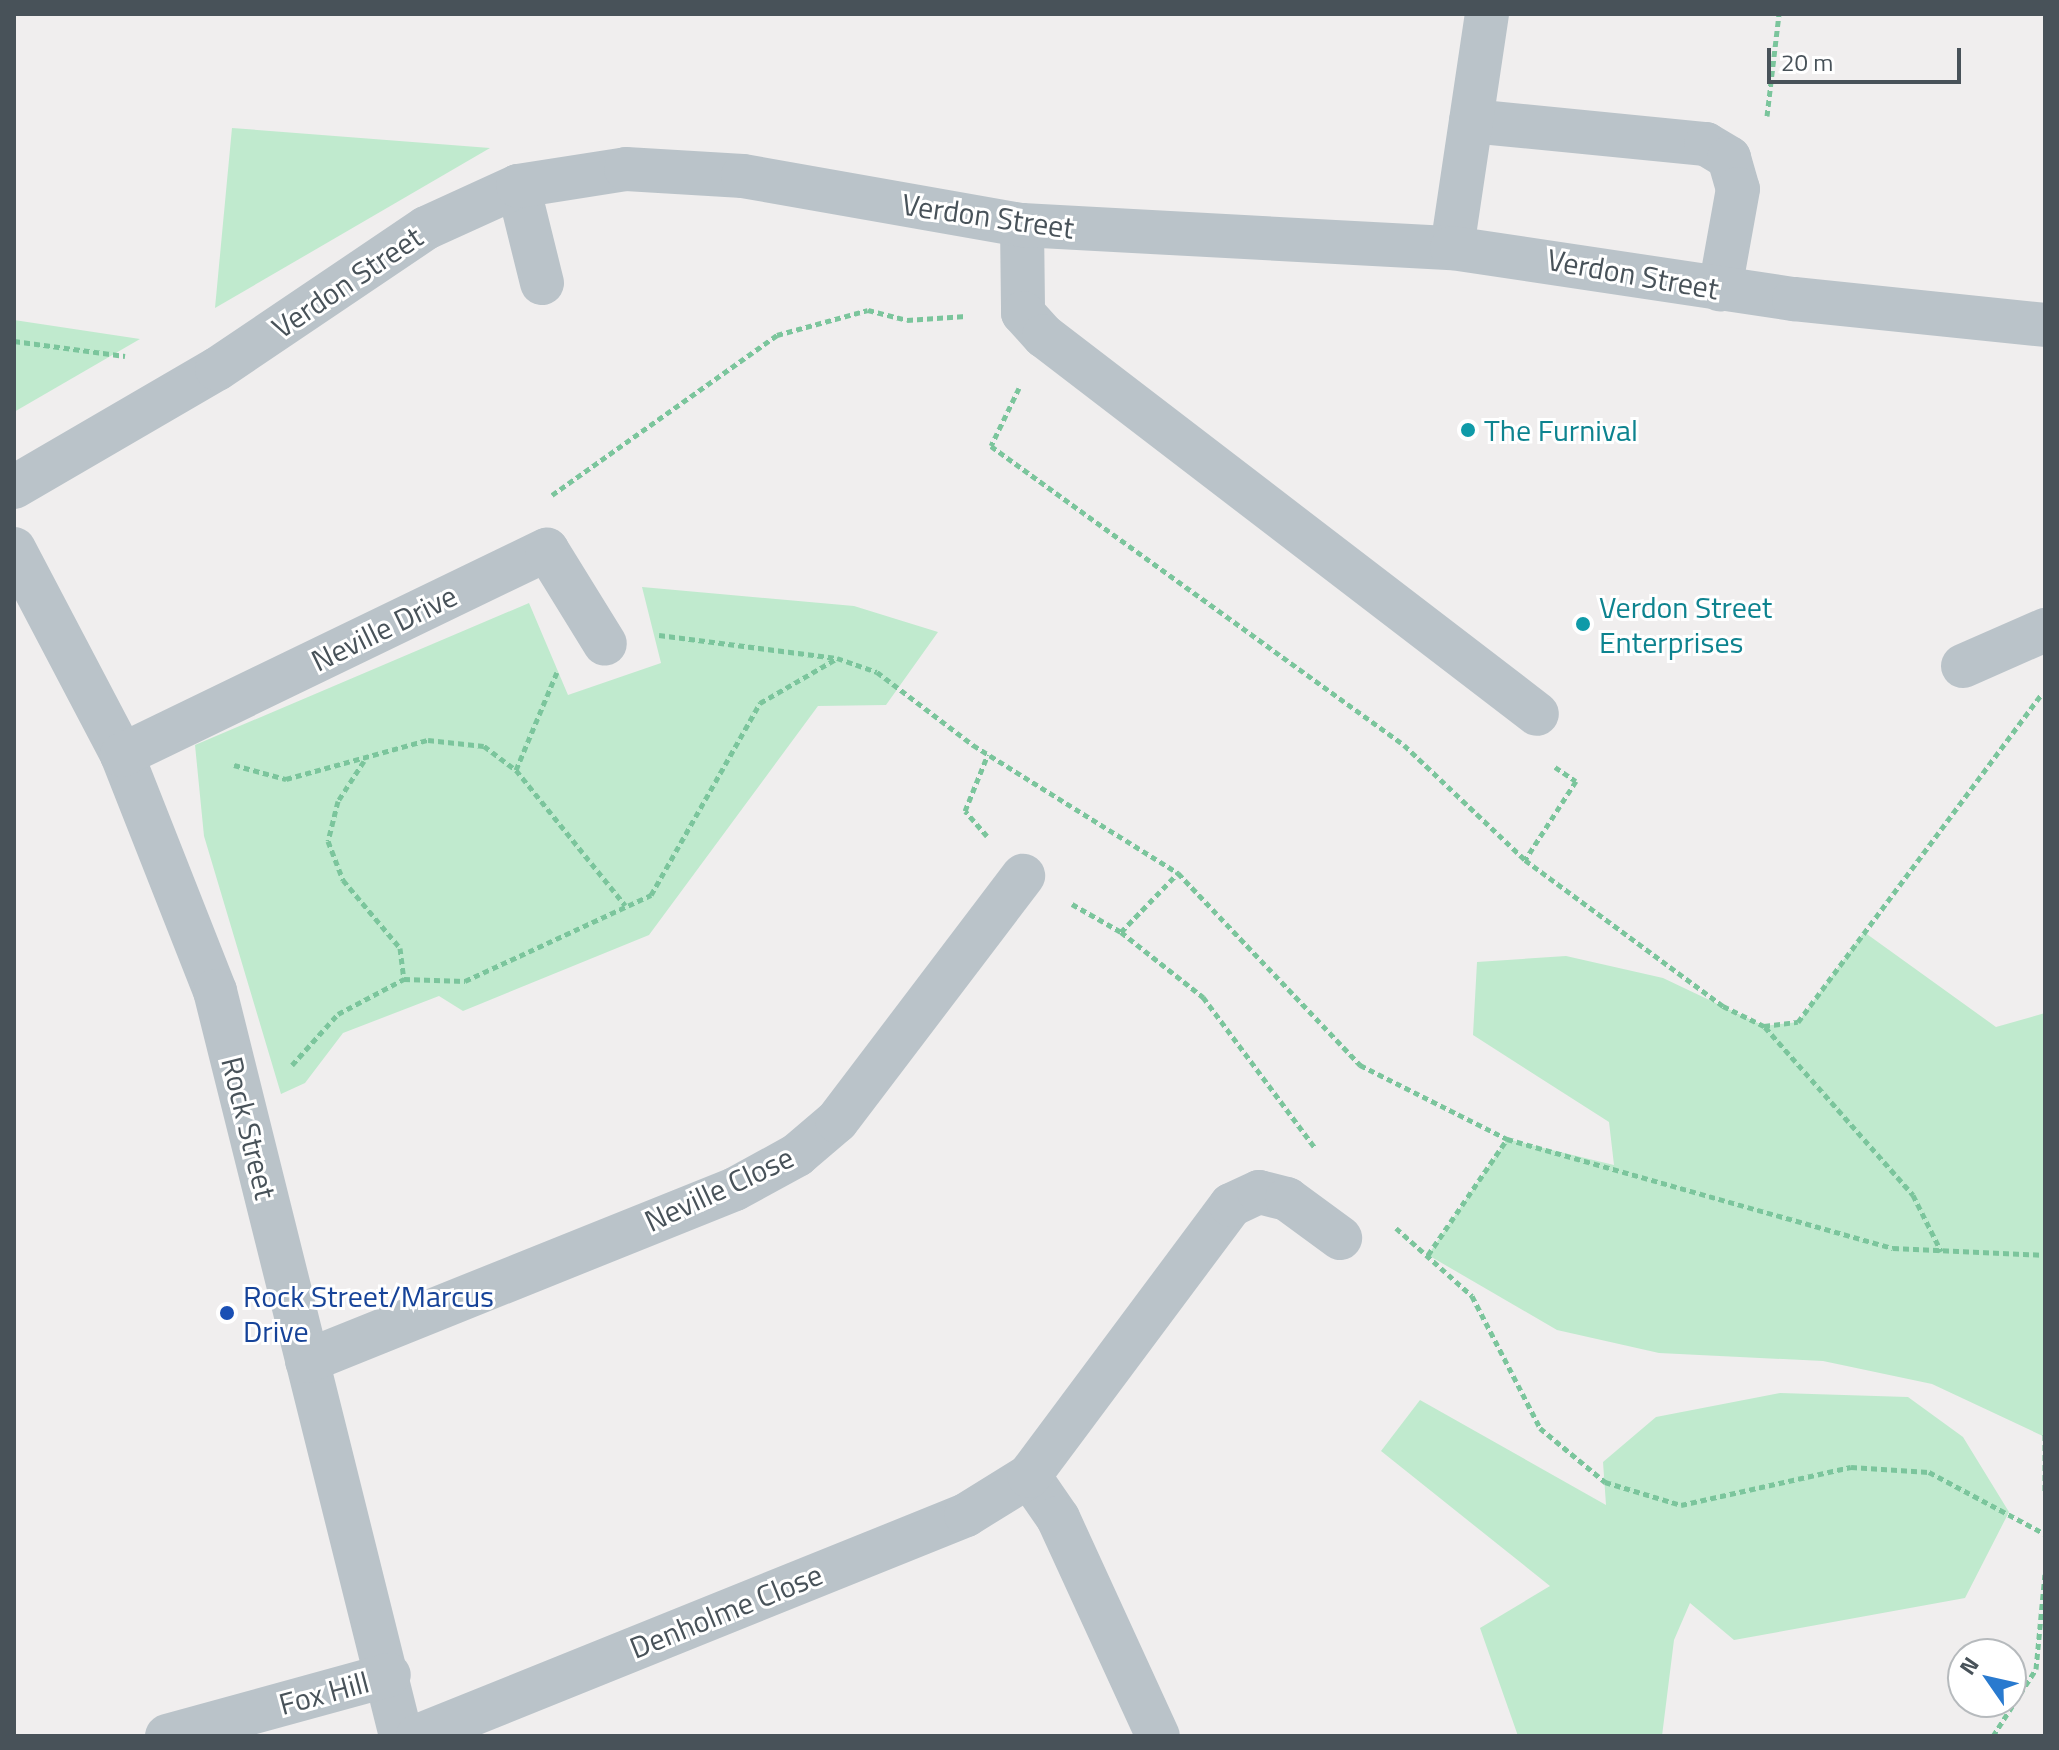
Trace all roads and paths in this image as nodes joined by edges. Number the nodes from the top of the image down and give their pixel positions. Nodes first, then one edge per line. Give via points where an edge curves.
1 (1487, 14) edge
2 (1779, 14) edge
3 (1471, 121) junction
4 (1729, 158) junction
5 (518, 186) junction
6 (1022, 225) junction
7 (1452, 248) junction
8 (542, 283) dead end
9 (1720, 289) junction
10 (1023, 313) junction
11 (2045, 325) edge
12 (14, 341) edge
13 (217, 369) junction
14 (991, 446) dead end
15 (14, 487) edge
16 (14, 549) edge
17 (547, 550) junction
18 (2045, 630) edge
19 (605, 644) junction
20 (837, 658) junction
21 (1963, 666) dead end
22 (2045, 690) edge
23 (1537, 714) joint
24 (193, 721) junction
25 (988, 754) junction
26 (122, 755) junction
27 (365, 760) junction
28 (516, 770) junction
29 (1525, 860) junction
30 (1178, 873) junction
31 (1023, 876) junction
32 (625, 905) junction
33 (1121, 932) junction
34 (404, 979) junction
35 (1764, 1026) junction
36 (249, 1129) junction
37 (1507, 1139) junction
38 (1323, 1159) dead end
39 (1385, 1219) dead end
40 (1340, 1238) dead end
41 (1941, 1251) junction
42 (1428, 1255) junction
43 (2045, 1255) edge
44 (307, 1361) junction
45 (2045, 1434) edge
46 (1029, 1476) junction
47 (2045, 1491) edge
48 (2045, 1534) edge
49 (2045, 1574) edge
50 (389, 1675) junction
51 (167, 1736) edge
52 (401, 1736) edge
53 (418, 1736) edge
54 (1158, 1736) edge
55 (1993, 1736) edge

1 - 3 street
2 - 4 path via 1762,158
3 - 4 street via 1706,144
3 - 7 street
4 - 9 street via 1738,189
5 - 6 street, Verdon Street via 626,169 743,176
5 - 8 street
5 - 13 street, Verdon Street via 426,228
6 - 7 street, Verdon Street
6 - 10 street
7 - 9 street, Verdon Street via 1599,264
9 - 11 street, Verdon Street
10 - 17 path via 907,320 868,310 777,335 539,504
10 - 23 street via 1044,336
12 - 13 path
13 - 15 street, Verdon Street
14 - 29 path via 1404,745
16 - 26 street, Rock Street
17 - 19 street
17 - 24 street, Neville Drive
18 - 21 street
19 - 20 path via 633,632
19 - 28 path via 568,659 545,687
20 - 25 path via 877,672
20 - 32 path via 760,703 651,895
22 - 35 path via 1798,1022
23 - 29 path via 1519,741 1576,781
24 - 26 street, Neville Drive
24 - 27 path via 241,771 286,779
25 - 30 path
25 - 31 path via 965,811
26 - 36 street, Rock Street via 215,991
27 - 28 path via 428,740 484,746
27 - 34 path via 338,801 328,841 343,880 400,948
28 - 32 path
29 - 35 path via 1723,1006
30 - 33 path
30 - 37 path via 1360,1065
31 - 33 path
31 - 44 street, Neville Close via 837,1121 797,1155 735,1189
32 - 34 path via 465,981
33 - 38 path via 1203,997
34 - 36 path via 338,1014 306,1045
35 - 41 path via 1913,1195
36 - 44 street, Rock Street
37 - 41 path via 1893,1248
37 - 42 path
39 - 42 path
40 - 46 street, Denholme Close via 1287,1199 1259,1192 1231,1205
41 - 43 path
42 - 48 path via 1472,1296 1540,1428 1605,1482 1681,1505 1851,1467 1929,1472
44 - 50 street, Rock Street
45 - 47 path
46 - 53 street, Denholme Close via 966,1515
46 - 54 street via 1058,1518
49 - 55 path via 2036,1669
50 - 51 street, Fox Hill
50 - 52 street, Rock Street

